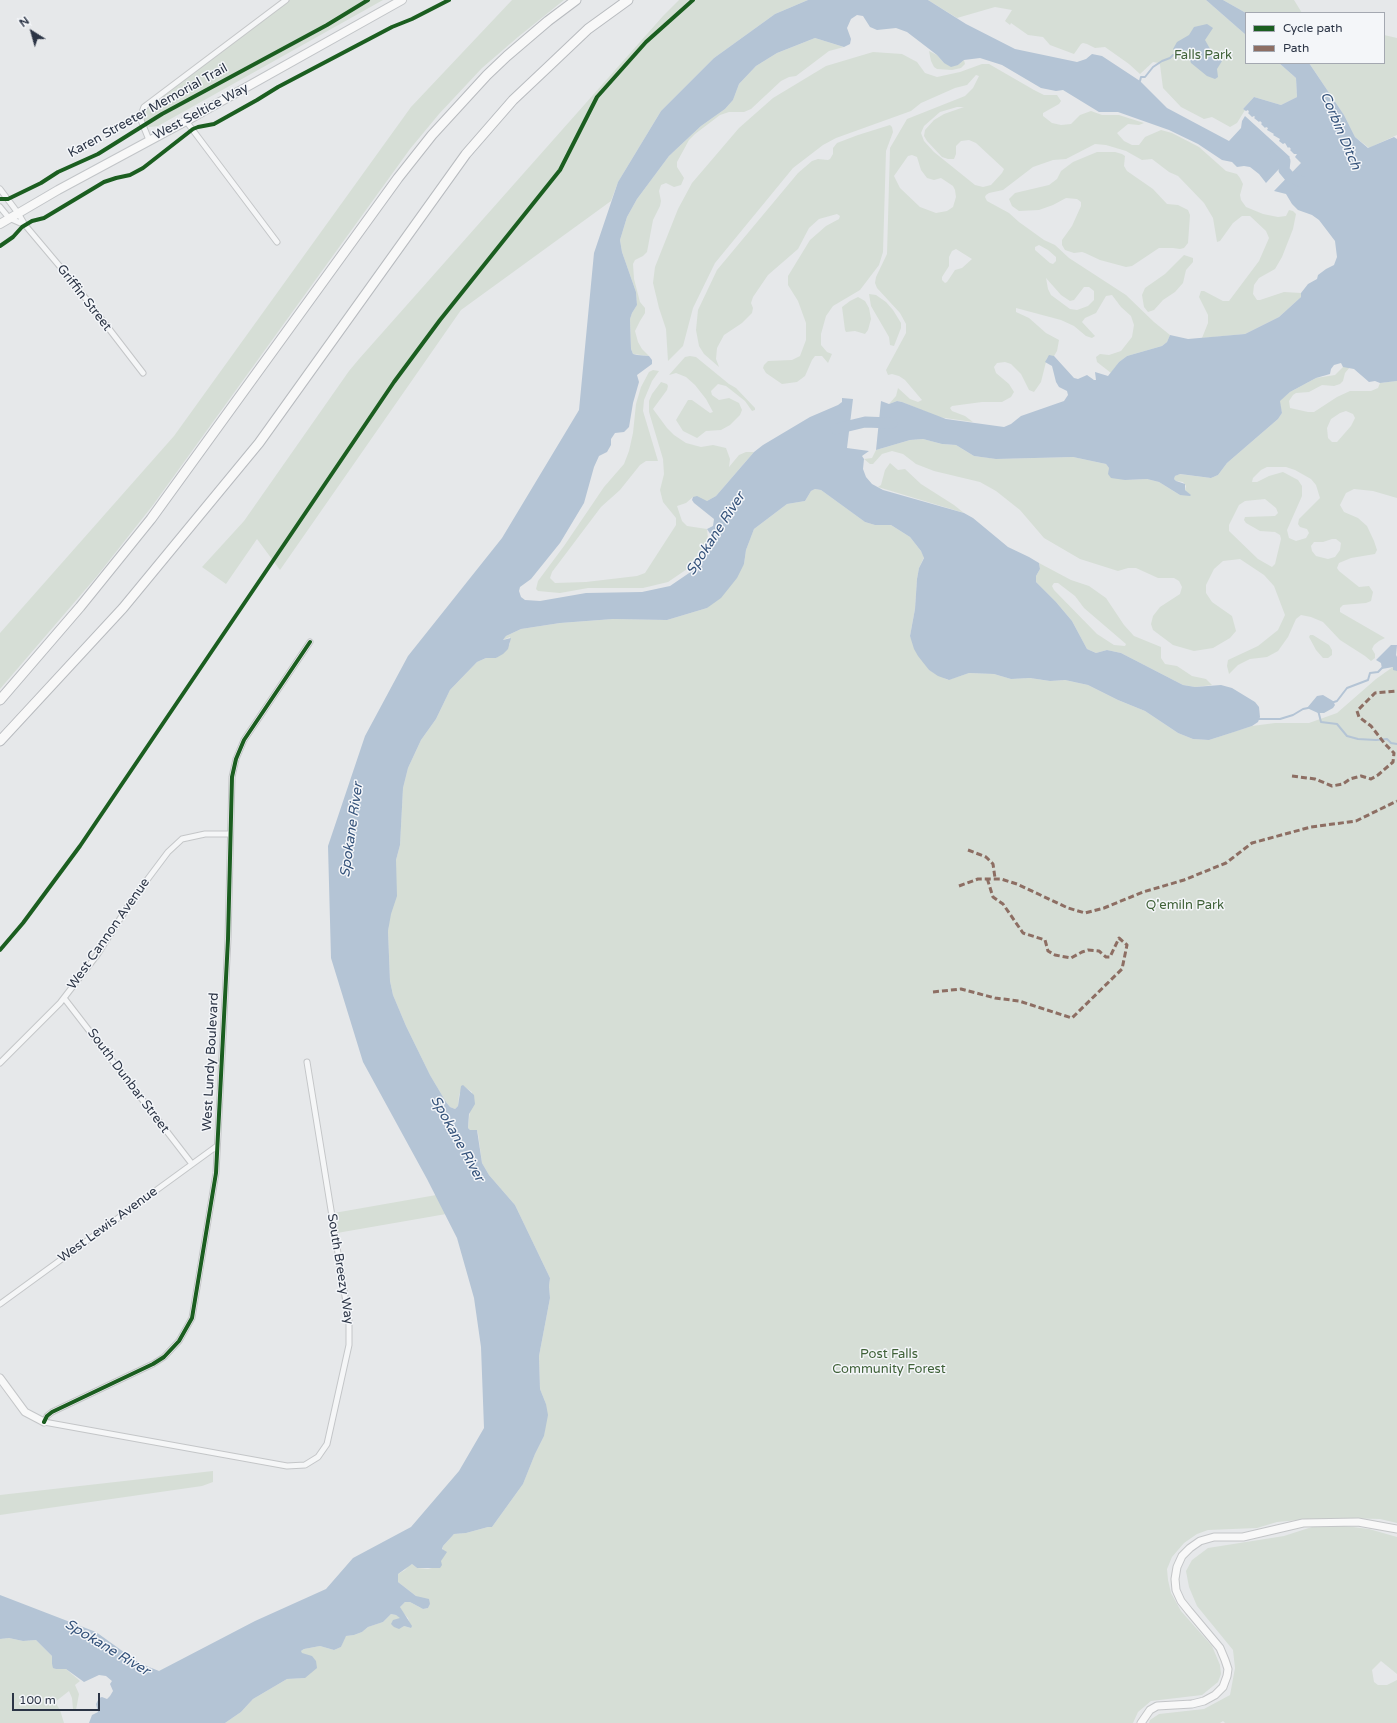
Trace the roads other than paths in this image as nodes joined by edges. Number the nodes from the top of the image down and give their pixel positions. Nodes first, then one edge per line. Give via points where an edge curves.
1 (286, 0) edge
2 (402, 0) edge
3 (576, 0) edge
4 (628, 0) edge
5 (186, 121) junction
6 (149, 140) junction
7 (0, 189) edge
8 (0, 206) edge
9 (18, 213) junction
10 (9, 218) junction
11 (0, 224) edge
12 (25, 225) junction
13 (277, 242) dead end
14 (143, 373) dead end
15 (310, 642) dead end
16 (0, 700) edge
17 (0, 741) edge
18 (229, 834) junction
19 (64, 998) junction
20 (306, 1062) dead end
21 (0, 1063) edge
22 (217, 1146) junction
23 (192, 1164) junction
24 (0, 1304) edge
25 (0, 1378) edge
26 (44, 1422) junction
27 (1397, 1529) edge
28 (1141, 1723) edge

1 - 6 street via 144,107 141,120
2 - 5 main road, West Seltice Way
3 - 16 highway via 507,56 432,135 150,519 80,608
4 - 17 highway via 588,29 513,100 466,154 254,449 123,608
5 - 6 main road, West Seltice Way
5 - 13 street
6 - 9 main road, West Seltice Way
7 - 9 street, Griffin Street
8 - 10 street
9 - 10 main road, West Seltice Way
9 - 12 street, Griffin Street
10 - 11 main road, West Seltice Way
10 - 12 street, Griffin Street
12 - 14 street, Griffin Street
15 - 18 street, West Lundy Boulevard via 244,740 236,759 231,784
18 - 19 street, West Cannon Avenue via 205,834 182,839 168,852
18 - 22 street, West Lundy Boulevard via 228,940
19 - 21 street, West Cannon Avenue
19 - 23 street, South Dunbar Street
20 - 26 street, South Breezy Way via 349,1321 349,1345 327,1444 318,1457 305,1465 287,1466
22 - 23 street, West Lewis Avenue
22 - 26 street, West Lundy Boulevard via 216,1173 194,1311 186,1331 159,1360 52,1412
23 - 24 street, West Lewis Avenue
25 - 26 street via 25,1412
27 - 28 street via 1358,1522 1304,1523 1250,1536 1214,1537 1200,1541 1190,1548 1182,1556 1177,1567 1176,1590 1181,1601 1220,1648 1228,1669 1227,1676 1223,1688 1215,1695 1192,1704 1158,1706 1150,1710

